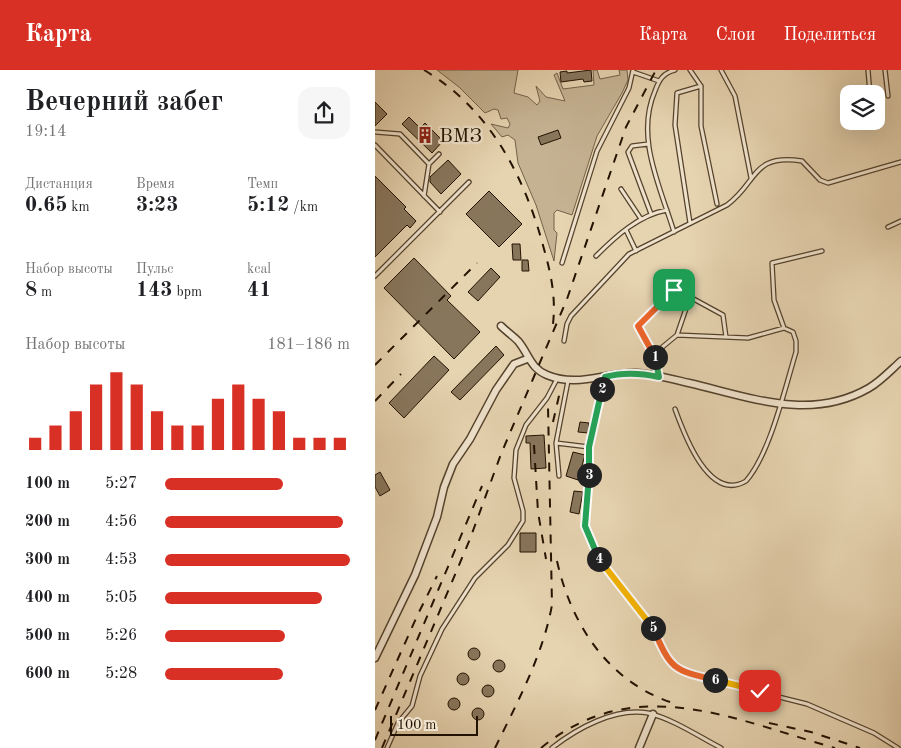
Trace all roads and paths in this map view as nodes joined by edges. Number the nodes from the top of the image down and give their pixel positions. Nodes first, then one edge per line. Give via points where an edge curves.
1 (675, 70) edge
2 (690, 70) edge
3 (721, 70) edge
4 (868, 70) edge
5 (885, 70) edge
6 (633, 71) edge
7 (659, 81) junction
8 (869, 85) edge
9 (701, 86) junction
10 (888, 96) dead end
11 (375, 132) edge
12 (648, 144) junction
13 (375, 145) edge
14 (439, 154) dead end
15 (901, 162) edge
16 (429, 164) junction
17 (751, 178) junction
18 (469, 182) dead end
19 (621, 189) dead end
20 (424, 196) junction
21 (717, 204) dead end
22 (667, 210) junction
23 (440, 212) junction
24 (651, 214) junction
25 (641, 219) junction
26 (901, 221) edge
27 (690, 223) junction
28 (888, 227) dead end
29 (626, 230) junction
30 (674, 232) junction
31 (635, 250) junction
32 (822, 250) dead end
33 (596, 256) dead end
34 (562, 263) dead end
35 (375, 276) edge
36 (690, 297) junction
37 (501, 326) dead end
38 (783, 328) junction
39 (677, 336) junction
40 (726, 337) junction
41 (564, 341) dead end
42 (655, 354) junction
43 (527, 359) junction
44 (901, 361) edge
45 (605, 377) junction
46 (659, 377) junction
47 (558, 378) junction
48 (568, 380) junction
49 (780, 404) junction
50 (675, 409) dead end
51 (555, 444) junction
52 (589, 447) junction
53 (559, 476) dead end
54 (375, 658) edge
55 (653, 714) junction
56 (641, 747) edge
57 (387, 748) edge
58 (552, 748) edge
59 (721, 748) edge
60 (899, 748) edge

1 - 7 lane
2 - 9 lane
3 - 17 lane via 735,96
4 - 8 lane
5 - 10 lane
6 - 7 lane
6 - 34 lane via 629,88 597,151
7 - 12 lane via 647,118
9 - 21 lane via 701,126
9 - 27 lane via 677,93 675,124
11 - 16 lane via 399,134
12 - 22 lane
12 - 24 lane via 632,146 628,152
13 - 20 lane
14 - 16 lane
15 - 17 lane via 828,183 820,180 802,161 785,159 759,168
16 - 20 lane
17 - 27 lane via 731,202
18 - 23 lane
19 - 25 lane
20 - 23 lane
22 - 24 lane
22 - 30 lane
23 - 35 lane
24 - 25 lane
25 - 29 lane
26 - 28 lane
27 - 30 lane
29 - 31 lane
29 - 33 lane
30 - 31 lane
31 - 41 lane via 618,263 571,316
32 - 38 lane via 772,263 774,300
36 - 39 lane
36 - 40 lane via 723,315
36 - 42 lane via 674,290 638,326
37 - 43 street via 517,340
38 - 40 lane via 748,338
38 - 49 lane via 793,332 796,341
39 - 40 lane
39 - 42 lane
42 - 46 lane
43 - 47 street via 537,370
43 - 54 street via 515,364 496,390 453,464 415,575
44 - 49 street via 870,387 836,402 812,406
45 - 46 street via 637,373
45 - 48 street via 587,381
45 - 52 lane
46 - 49 street
47 - 48 street
47 - 57 lane via 521,432 516,450 514,478 523,521 508,544 475,578 442,629 420,676 412,706 398,723
48 - 51 lane
49 - 50 lane via 753,472 746,481 732,486 719,482 704,467 686,437
51 - 52 lane
51 - 53 lane
52 - 60 lane via 585,526 601,564 653,627 672,665 691,675 807,704 874,733
55 - 56 street
55 - 58 lane via 634,712 610,717 575,732
55 - 59 lane

